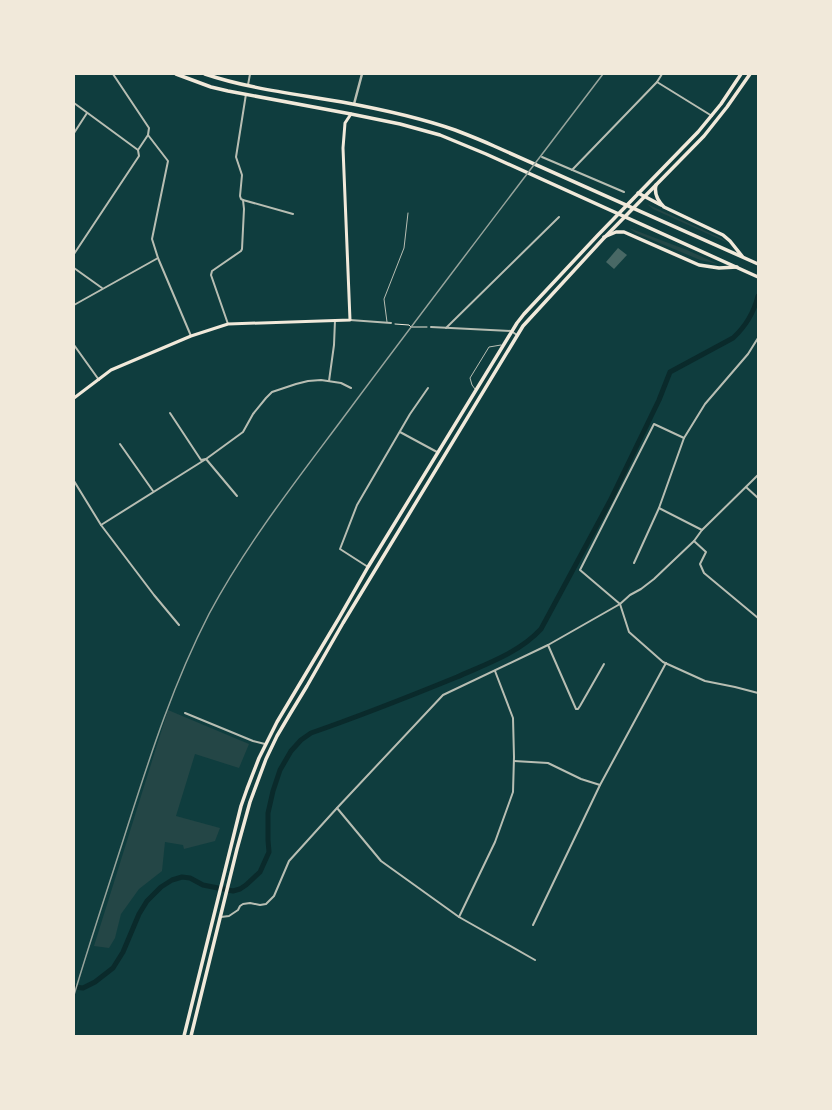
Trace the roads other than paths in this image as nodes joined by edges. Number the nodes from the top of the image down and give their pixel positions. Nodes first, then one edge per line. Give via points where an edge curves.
1 (113, 74) edge
2 (176, 74) edge
3 (205, 74) edge
4 (250, 74) edge
5 (362, 74) edge
6 (662, 74) edge
7 (741, 74) edge
8 (750, 74) edge
9 (657, 82) junction
10 (248, 86) junction
11 (246, 94) junction
12 (74, 103) edge
13 (354, 104) junction
14 (88, 113) junction
15 (351, 114) junction
16 (712, 116) junction
17 (74, 133) edge
18 (148, 135) junction
19 (138, 150) junction
20 (542, 157) dead end
21 (572, 170) junction
22 (656, 185) junction
23 (624, 192) dead end
24 (637, 194) junction
25 (643, 198) junction
26 (244, 200) junction
27 (664, 207) junction
28 (408, 213) dead end
29 (293, 214) dead end
30 (559, 217) dead end
31 (604, 237) junction
32 (74, 254) edge
33 (743, 257) junction
34 (158, 258) junction
35 (758, 264) edge
36 (738, 267) junction
37 (74, 268) edge
38 (758, 277) edge
39 (103, 288) junction
40 (74, 305) edge
41 (335, 320) junction
42 (350, 320) junction
43 (387, 323) junction
44 (391, 323) road end
45 (228, 324) junction
46 (431, 327) road end
47 (446, 328) junction
48 (511, 331) junction
49 (517, 335) junction
50 (191, 336) junction
51 (758, 338) edge
52 (503, 344) junction
53 (74, 345) edge
54 (99, 380) junction
55 (329, 381) junction
56 (351, 388) dead end
57 (428, 388) dead end
58 (476, 389) junction
59 (74, 398) edge
60 (170, 413) dead end
61 (400, 432) junction
62 (684, 438) junction
63 (120, 444) dead end
64 (437, 452) junction
65 (206, 459) junction
66 (758, 475) edge
67 (74, 481) edge
68 (746, 487) junction
69 (153, 491) junction
70 (237, 496) dead end
71 (758, 498) edge
72 (659, 508) junction
73 (101, 525) junction
74 (390, 530) junction
75 (702, 530) junction
76 (397, 534) junction
77 (694, 541) junction
78 (634, 564) dead end
79 (368, 567) junction
80 (620, 604) junction
81 (758, 618) edge
82 (179, 625) dead end
83 (548, 645) junction
84 (666, 663) junction
85 (604, 664) dead end
86 (495, 670) junction
87 (758, 694) edge
88 (185, 713) dead end
89 (265, 744) junction
90 (514, 761) junction
91 (600, 785) junction
92 (337, 808) junction
93 (459, 917) junction
94 (220, 918) junction
95 (534, 925) dead end
96 (535, 960) dead end
97 (184, 1036) edge
98 (191, 1036) edge

1 - 18 street via 149,128
2 - 11 main road via 210,87
3 - 10 main road
4 - 10 street
5 - 13 street
6 - 9 street
7 - 16 main road
8 - 22 main road via 713,125
9 - 16 street
9 - 21 street
10 - 13 main road
11 - 15 main road
11 - 26 street via 236,157 242,175 240,196
12 - 14 street
13 - 15 main road
13 - 33 main road via 417,118 460,132
14 - 17 street
14 - 19 street
15 - 36 main road via 420,129 461,143
15 - 42 main road via 346,123 343,148
16 - 24 main road
18 - 19 street
18 - 34 street via 168,161 152,239
19 - 32 street via 139,156
20 - 21 street
21 - 23 street
22 - 25 main road
22 - 27 main road via 656,195
24 - 25 main road
24 - 48 main road
25 - 27 main road
25 - 31 main road
26 - 29 street
26 - 45 street via 241,251 211,273
27 - 33 main road via 723,235
28 - 43 lane via 404,248 384,299
30 - 47 street
31 - 36 main road via 624,232 699,265
31 - 49 main road via 529,318
33 - 35 main road
34 - 39 street
34 - 50 street
36 - 38 main road
37 - 39 street
39 - 40 street
41 - 42 main road
41 - 45 main road
41 - 55 street
42 - 43 street
43 - 44 street
45 - 50 main road
46 - 47 street
47 - 48 street
48 - 49 street
48 - 52 main road
49 - 76 main road
50 - 54 main road via 111,370
51 - 62 street via 748,354 705,404
52 - 58 main road
52 - 58 lane via 489,347 470,378
53 - 54 street
54 - 59 main road
55 - 56 street
55 - 65 street via 308,381 272,392 253,414 243,432
57 - 61 street
58 - 64 main road
60 - 65 street via 201,460
61 - 64 street
61 - 79 street via 357,505 340,549
62 - 72 street
62 - 80 street via 654,424 580,570
63 - 69 street
64 - 74 main road
65 - 69 street
65 - 70 street
66 - 68 street
67 - 73 street
68 - 71 street
68 - 75 street
69 - 73 street
72 - 75 street
72 - 78 street
73 - 82 street
74 - 76 main road
74 - 79 main road
75 - 77 street
76 - 94 main road via 272,746 250,802
77 - 80 street via 654,579
77 - 81 street via 706,552 700,564 704,573
79 - 89 main road
80 - 83 street
80 - 84 street via 629,632
83 - 85 street via 576,709
83 - 86 street
84 - 87 street via 705,681
84 - 91 street
86 - 90 street via 513,718
86 - 92 street via 443,695
88 - 89 street
89 - 97 main road via 236,826
90 - 91 street via 548,763
90 - 93 street via 513,792 495,842
91 - 95 street
92 - 93 street via 381,861
92 - 94 street via 289,861 274,896 266,904 243,904 229,916
93 - 96 street
94 - 98 main road

